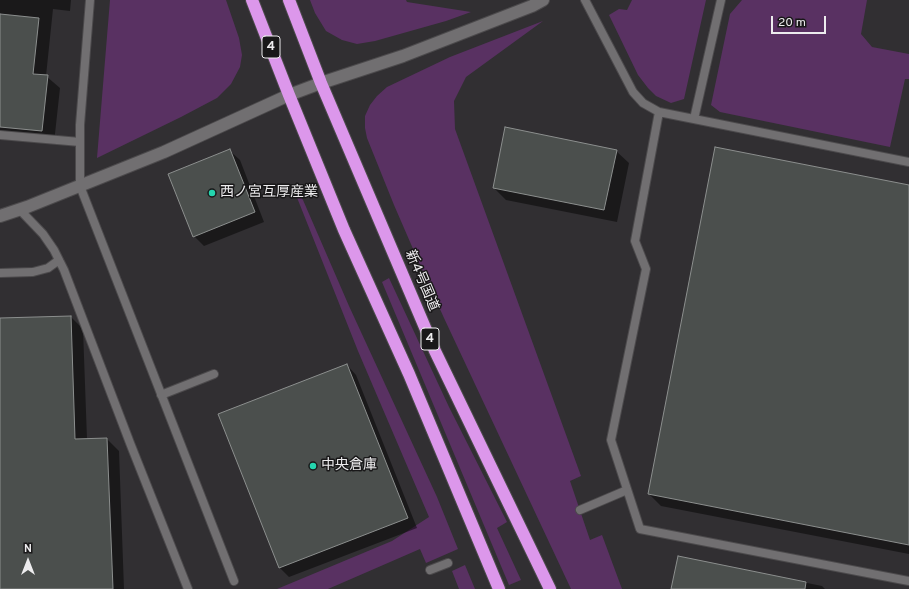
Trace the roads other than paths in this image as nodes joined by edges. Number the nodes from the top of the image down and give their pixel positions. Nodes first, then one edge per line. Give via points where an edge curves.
1 (90, 0) edge
2 (252, 0) edge
3 (289, 0) edge
4 (543, 0) edge
5 (585, 0) edge
6 (722, 0) edge
7 (321, 83) junction
8 (289, 95) junction
9 (660, 112) junction
10 (694, 119) junction
11 (0, 134) edge
12 (80, 142) junction
13 (909, 162) edge
14 (80, 186) junction
15 (20, 210) junction
16 (0, 216) edge
17 (60, 260) junction
18 (0, 273) edge
19 (214, 374) dead end
20 (161, 395) junction
21 (628, 490) junction
22 (580, 510) dead end
23 (448, 562) dead end
24 (430, 570) dead end
25 (234, 581) dead end
26 (909, 581) edge
27 (188, 589) edge
28 (499, 589) edge
29 (550, 589) edge

1 - 12 lane
2 - 8 highway, 4
3 - 7 highway, 新4号国道 / 4
4 - 7 street via 410,53
5 - 9 lane via 633,92 643,103
6 - 10 lane
7 - 8 street
7 - 29 highway, 新4号国道 / 4 via 435,351
8 - 14 street via 164,152
8 - 28 highway, 4 via 344,230 409,374
9 - 10 lane
9 - 21 lane via 635,241 646,268 611,440
10 - 13 lane
11 - 12 lane
12 - 14 lane
14 - 15 street
14 - 20 lane
15 - 16 street
15 - 17 lane via 43,234
17 - 18 lane via 48,268 33,272
17 - 27 lane
19 - 20 lane
20 - 25 lane
21 - 22 lane
21 - 26 lane via 640,529
23 - 24 lane

